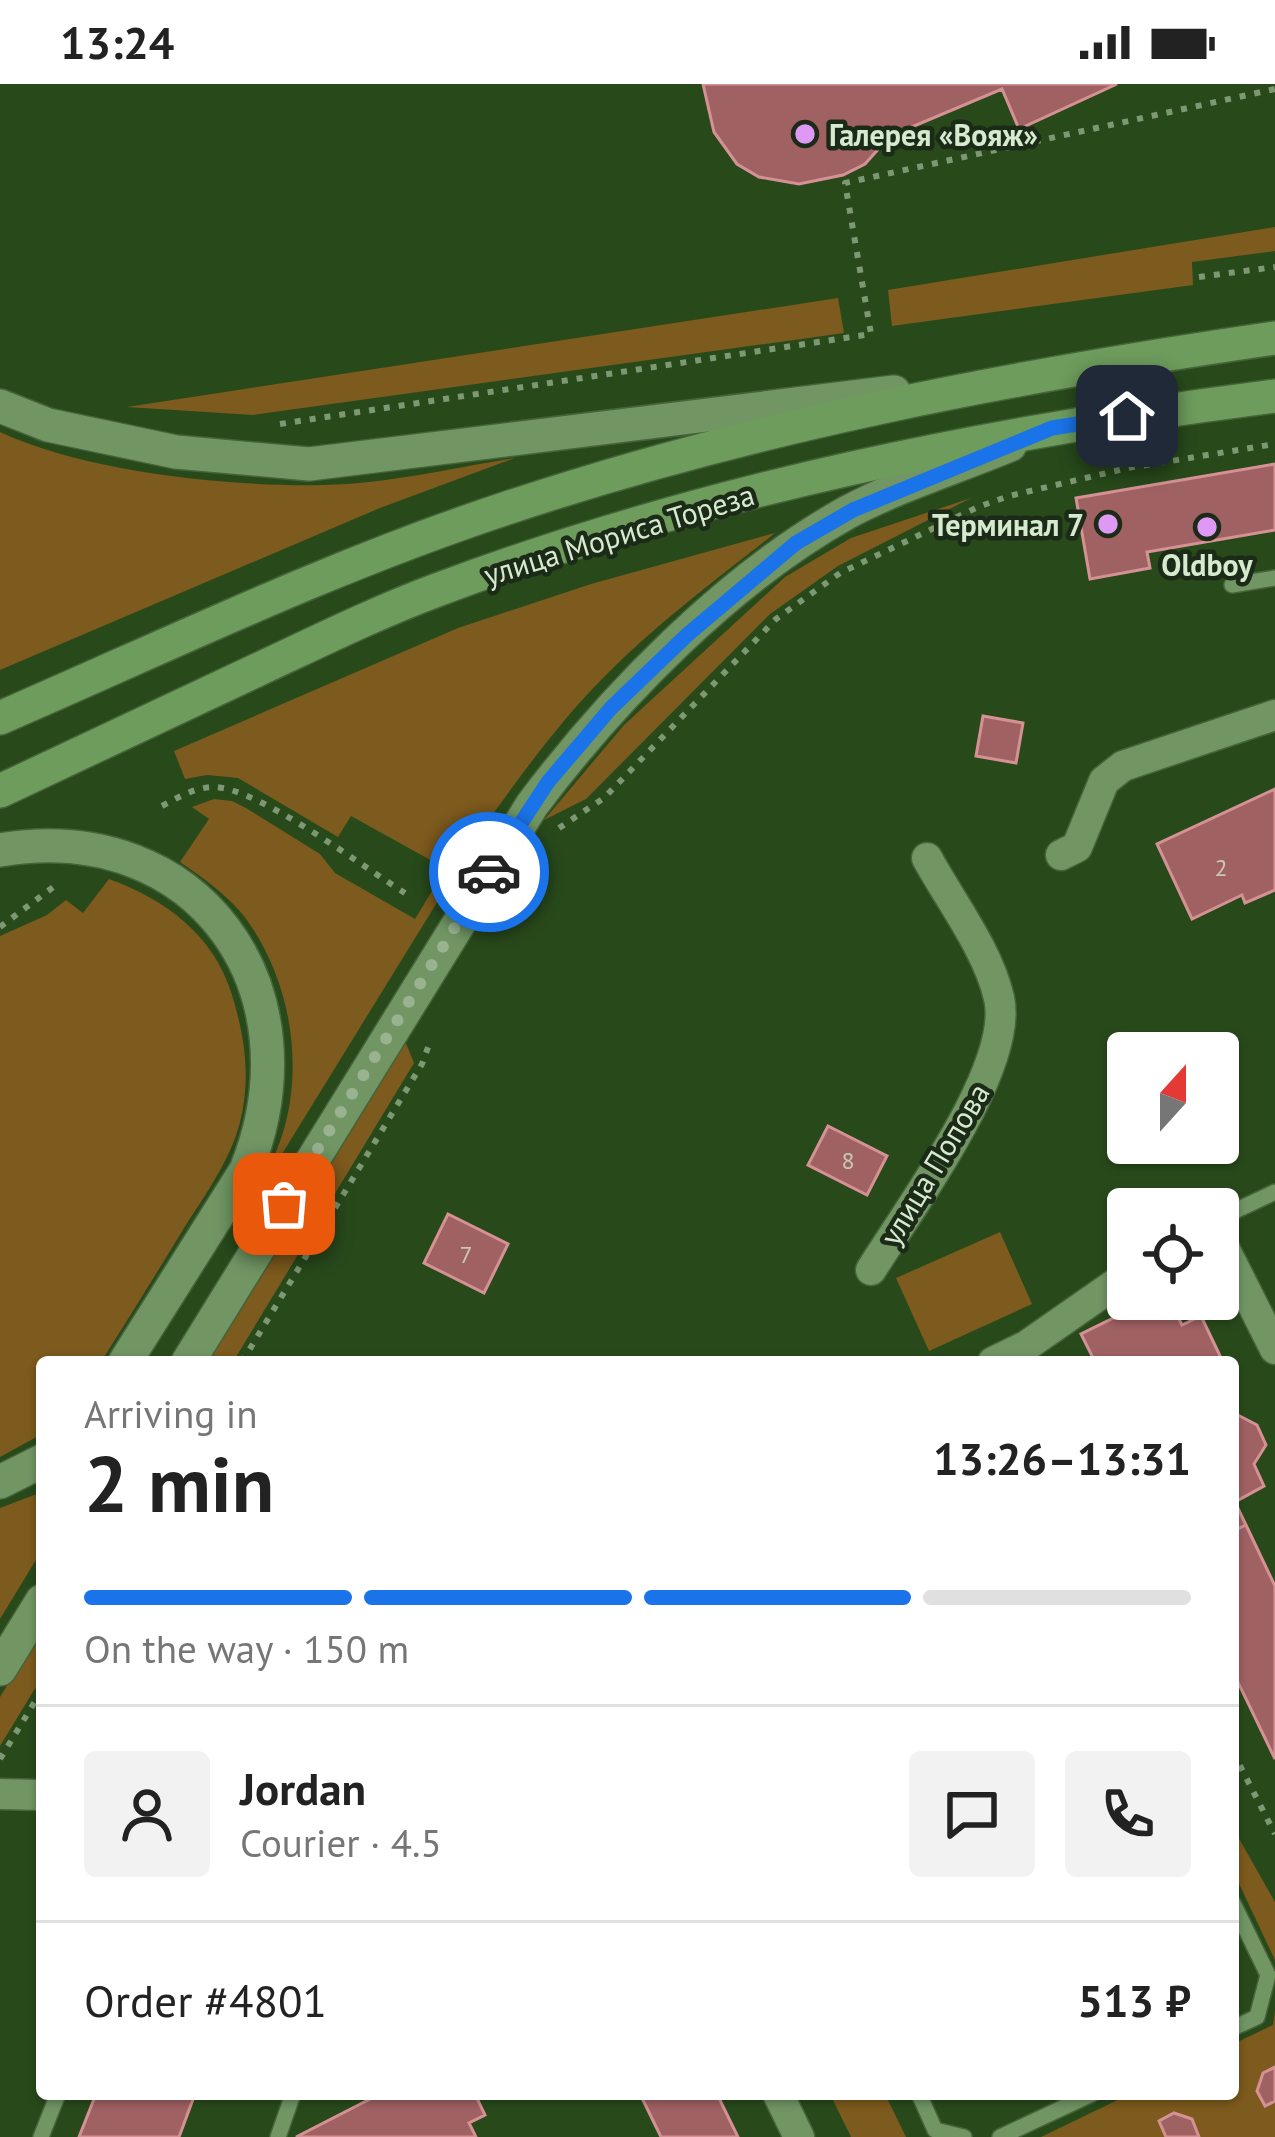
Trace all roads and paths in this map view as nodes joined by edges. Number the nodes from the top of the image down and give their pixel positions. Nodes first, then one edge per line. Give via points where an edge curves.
1 (1275, 89) edge
2 (1275, 267) edge
3 (1199, 277) dead end
4 (1275, 338) edge
5 (1009, 379) junction
6 (1275, 395) edge
7 (0, 406) edge
8 (280, 424) dead end
9 (1052, 428) junction
10 (1275, 444) edge
11 (1275, 578) edge
12 (1232, 585) dead end
13 (1275, 716) edge
14 (0, 718) edge
15 (0, 791) edge
16 (162, 806) dead end
17 (548, 836) dead end
18 (0, 850) edge
19 (1061, 855) dead end
20 (927, 858) dead end
21 (64, 878) dead end
22 (405, 893) dead end
23 (0, 926) edge
24 (432, 1037) dead end
25 (1275, 1192) edge
26 (1239, 1209) edge
27 (871, 1270) dead end
28 (1239, 1278) edge
29 (1107, 1290) edge
30 (1275, 1349) edge
31 (129, 1356) edge
32 (192, 1356) edge
33 (246, 1356) edge
34 (1006, 1356) edge
35 (36, 1464) edge
36 (0, 1482) edge
37 (36, 1611) edge
38 (0, 1669) edge
39 (36, 1700) edge
40 (0, 1759) edge
41 (1239, 1764) edge
42 (0, 1794) edge
43 (36, 1795) edge
44 (1275, 1834) edge
45 (1239, 1915) edge
46 (1239, 2025) edge
47 (56, 2100) edge
48 (291, 2100) edge
49 (781, 2100) edge
50 (922, 2100) edge
51 (1079, 2100) edge
52 (41, 2137) edge
53 (278, 2137) edge
54 (799, 2137) edge
55 (964, 2137) edge
56 (1000, 2137) edge

1 - 8 path via 845,182 871,334
2 - 3 path
4 - 5 main road, улица Мориса Тореза
5 - 7 street via 309,464 99,438
5 - 14 main road, улица Мориса Тореза via 735,441 502,509
6 - 9 main road, улица Мориса Тореза
9 - 15 main road, улица Мориса Тореза via 798,482 521,559 342,630
9 - 32 street via 853,510 796,543 618,701 532,805
10 - 17 path via 1009,496 840,573 776,619 604,798
11 - 12 lane
13 - 19 street via 1124,766 1104,781 1077,848
16 - 22 path via 211,787 245,795
18 - 31 street via 101,850 149,867 220,922 260,1002 269,1073 257,1141
20 - 27 street, улица Попова via 992,976 1000,1034 968,1112
21 - 23 path
24 - 33 path
25 - 26 lane
28 - 30 street
29 - 34 street
35 - 36 street
37 - 38 street
39 - 40 path
41 - 44 path
42 - 43 street
45 - 46 lane via 1268,1975 1257,2017
47 - 52 lane
48 - 53 lane
49 - 54 street
50 - 55 lane via 935,2130
51 - 56 lane

